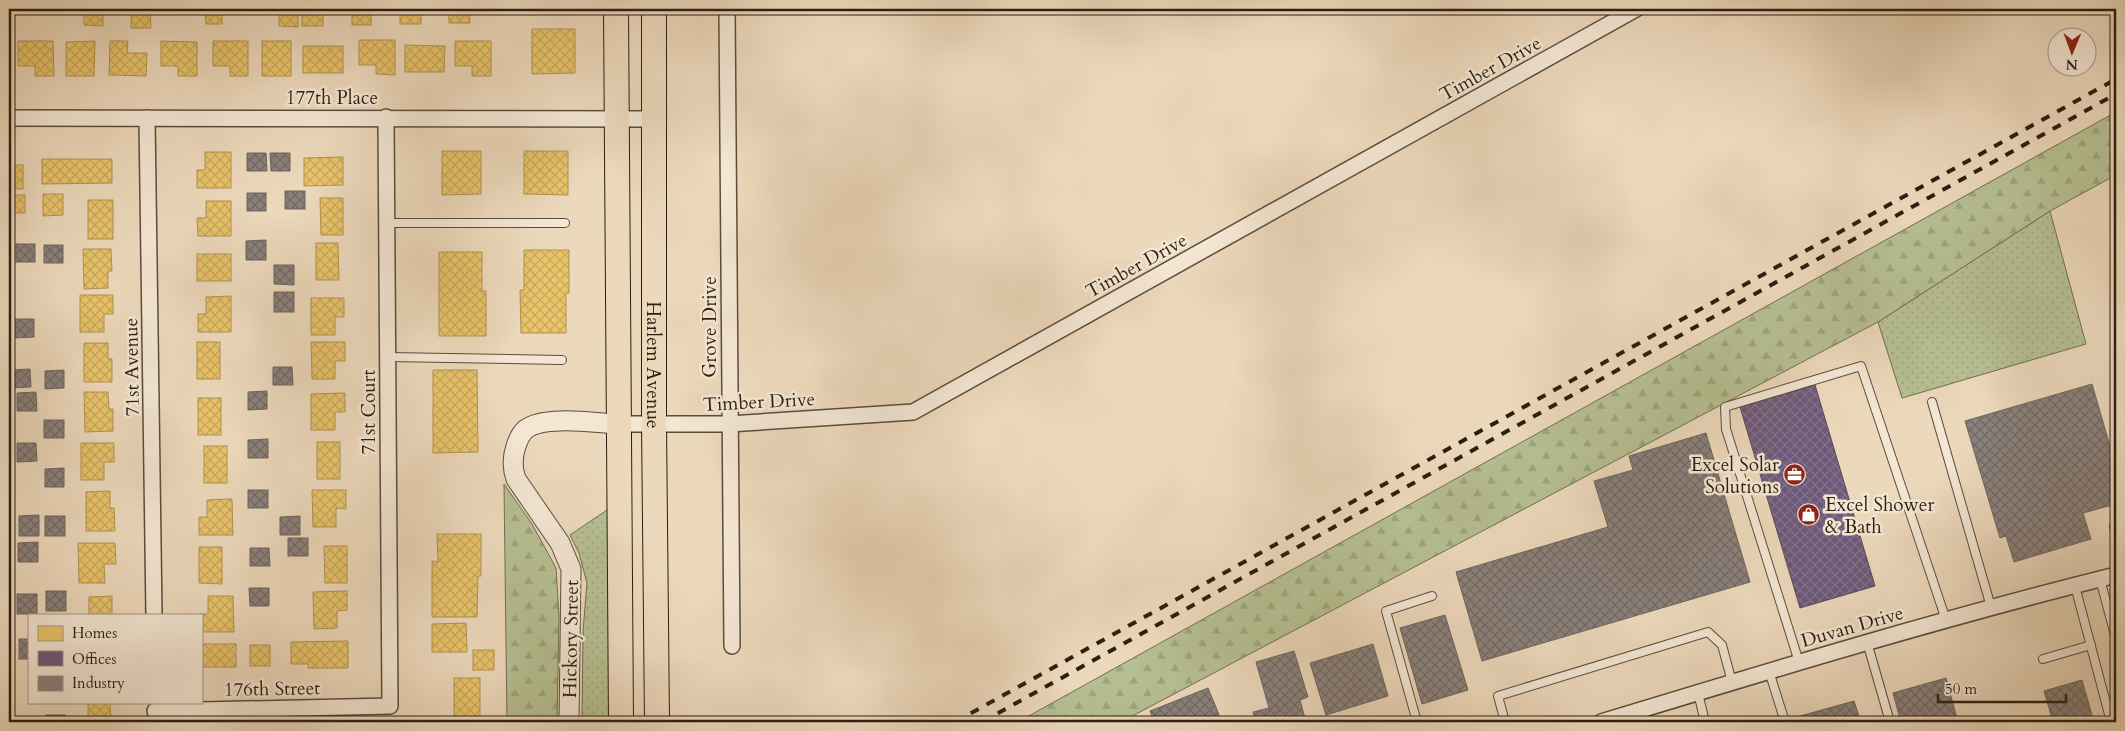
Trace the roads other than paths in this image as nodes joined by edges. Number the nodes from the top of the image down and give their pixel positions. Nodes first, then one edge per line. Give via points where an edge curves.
1 (616, 9) edge
2 (654, 9) edge
3 (727, 9) edge
4 (1636, 9) edge
5 (386, 117) junction
6 (9, 118) edge
7 (147, 118) junction
8 (617, 118) junction
9 (655, 118) junction
10 (387, 223) junction
11 (564, 223) dead end
12 (388, 357) junction
13 (562, 360) dead end
14 (1932, 402) dead end
15 (654, 423) junction
16 (618, 424) junction
17 (729, 424) junction
18 (2114, 527) dead end
19 (2116, 535) edge
20 (2116, 575) edge
21 (2100, 580) junction
22 (2075, 586) junction
23 (1432, 596) dead end
24 (1992, 607) junction
25 (154, 614) edge
26 (1946, 620) junction
27 (2116, 639) edge
28 (1867, 642) junction
29 (2091, 645) junction
30 (732, 646) dead end
31 (2043, 659) dead end
32 (1799, 662) junction
33 (1769, 670) junction
34 (1732, 682) junction
35 (1698, 693) junction
36 (390, 706) joint
37 (155, 712) edge
38 (282, 715) edge
39 (569, 722) edge
40 (621, 722) edge
41 (657, 722) edge
42 (1418, 722) edge
43 (1505, 722) edge
44 (1601, 722) edge
45 (1705, 722) edge
46 (1784, 722) edge
47 (1890, 722) edge
48 (2111, 722) edge

1 - 8 main road, Harlem Avenue
2 - 9 main road, Harlem Avenue
3 - 17 street, Grove Drive
4 - 17 street, Timber Drive via 913,412
5 - 7 street, 177th Place
5 - 8 street, 177th Place
5 - 10 street, 71st Court
6 - 7 street, 177th Place
7 - 25 street, 71st Avenue
8 - 9 street, 177th Place
8 - 16 main road, Harlem Avenue
9 - 15 main road, Harlem Avenue
10 - 11 lane
10 - 12 street, 71st Court
12 - 13 lane
12 - 36 street, 71st Court
14 - 24 lane
15 - 16 street, Timber Drive
15 - 17 street, Timber Drive
15 - 41 main road, Harlem Avenue
16 - 39 street, Hickory Street via 553,421 537,424 526,429 514,452 512,469 516,480 560,543 571,569
16 - 40 main road, Harlem Avenue
17 - 30 street, Grove Drive
18 - 19 lane
20 - 21 street, Duvan Drive
21 - 22 street, Duvan Drive
21 - 27 lane
22 - 24 street, Duvan Drive
22 - 29 lane
23 - 42 lane via 1386,611
24 - 26 street, Duvan Drive
26 - 28 street, Duvan Drive
26 - 32 lane via 1861,366 1725,407 1726,429
28 - 32 street, Duvan Drive
28 - 47 lane
29 - 31 lane
29 - 48 lane
32 - 33 street, Duvan Drive
33 - 34 street, Duvan Drive
33 - 46 lane
34 - 35 street, Duvan Drive
34 - 43 lane via 1722,645 1708,632 1498,696
35 - 44 street, Duvan Drive
35 - 45 lane
36 - 38 street, 176th Street
37 - 38 street, 176th Street

